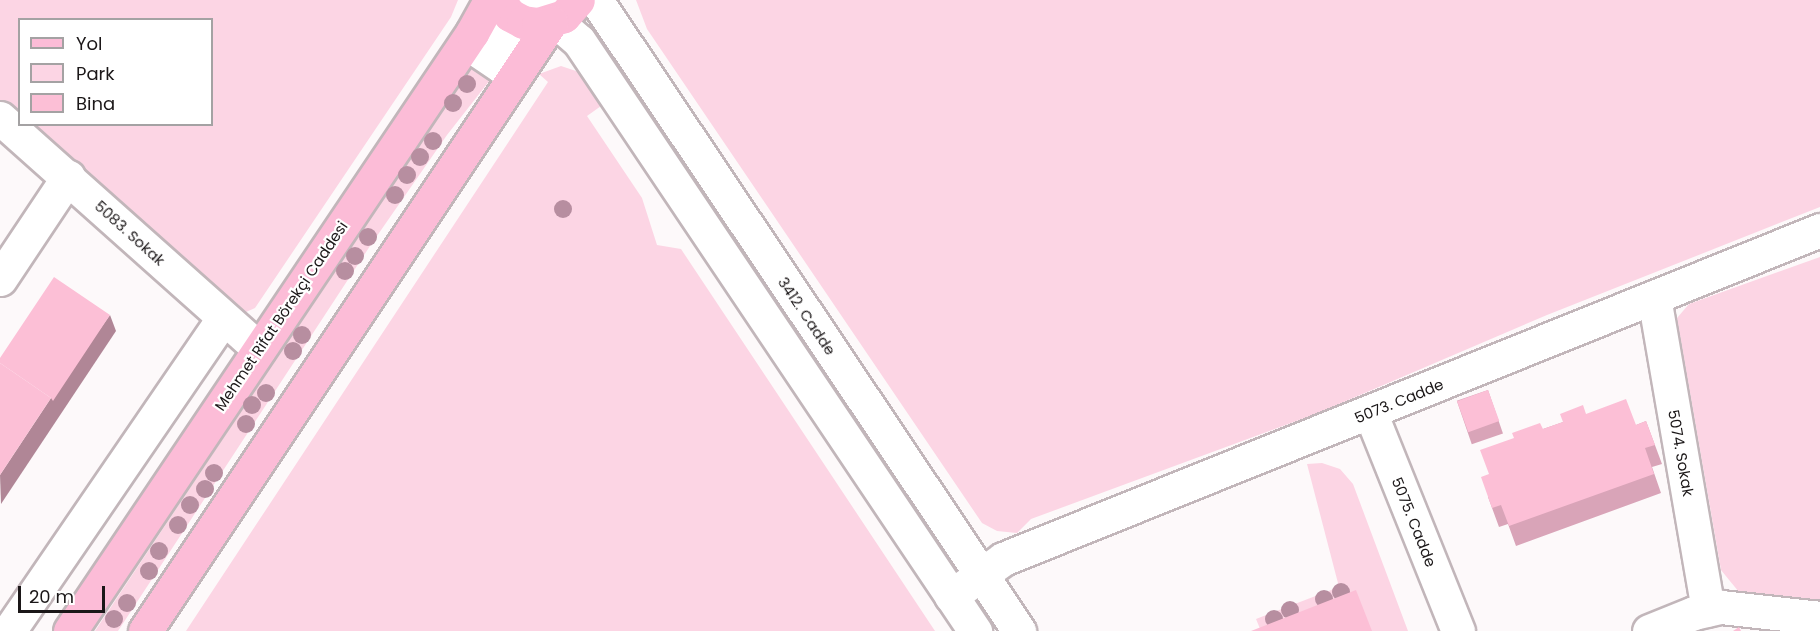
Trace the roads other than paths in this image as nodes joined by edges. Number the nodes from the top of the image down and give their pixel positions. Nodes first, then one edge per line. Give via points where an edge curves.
1 (490, 0) edge
2 (498, 0) edge
3 (578, 0) edge
4 (596, 0) edge
5 (544, 7) edge
6 (0, 118) edge
7 (68, 177) junction
8 (1820, 230) edge
9 (0, 279) edge
10 (1654, 297) junction
11 (223, 318) junction
12 (259, 349) junction
13 (1370, 412) junction
14 (979, 574) junction
15 (951, 596) junction
16 (1708, 609) junction
17 (1820, 618) edge
18 (9, 631) edge
19 (70, 631) edge
20 (145, 631) edge
21 (975, 631) edge
22 (1019, 631) edge
23 (1458, 631) edge
24 (1649, 631) edge

1 - 12 main road, Mehmet Rifat Börekçi Caddesi via 472,33
2 - 5 main road via 510,15 523,22 538,24
3 - 5 main road via 564,16
4 - 14 street, 3412. Cadde
5 - 15 street via 579,41
5 - 20 main road
6 - 7 street, 5083. Sokak
7 - 9 street
7 - 11 street, 5083. Sokak
8 - 10 street, 5073. Cadde
10 - 13 street, 5073. Cadde
10 - 16 street, 5074. Sokak
11 - 12 street, 5083. Sokak
11 - 18 street
12 - 19 main road, Mehmet Rifat Börekçi Caddesi
13 - 14 street, 5073. Cadde via 1003,559
13 - 23 street, 5075. Cadde
14 - 15 street, 5073. Cadde
14 - 22 street, 3412. Cadde
15 - 21 street
16 - 17 street
16 - 24 street

